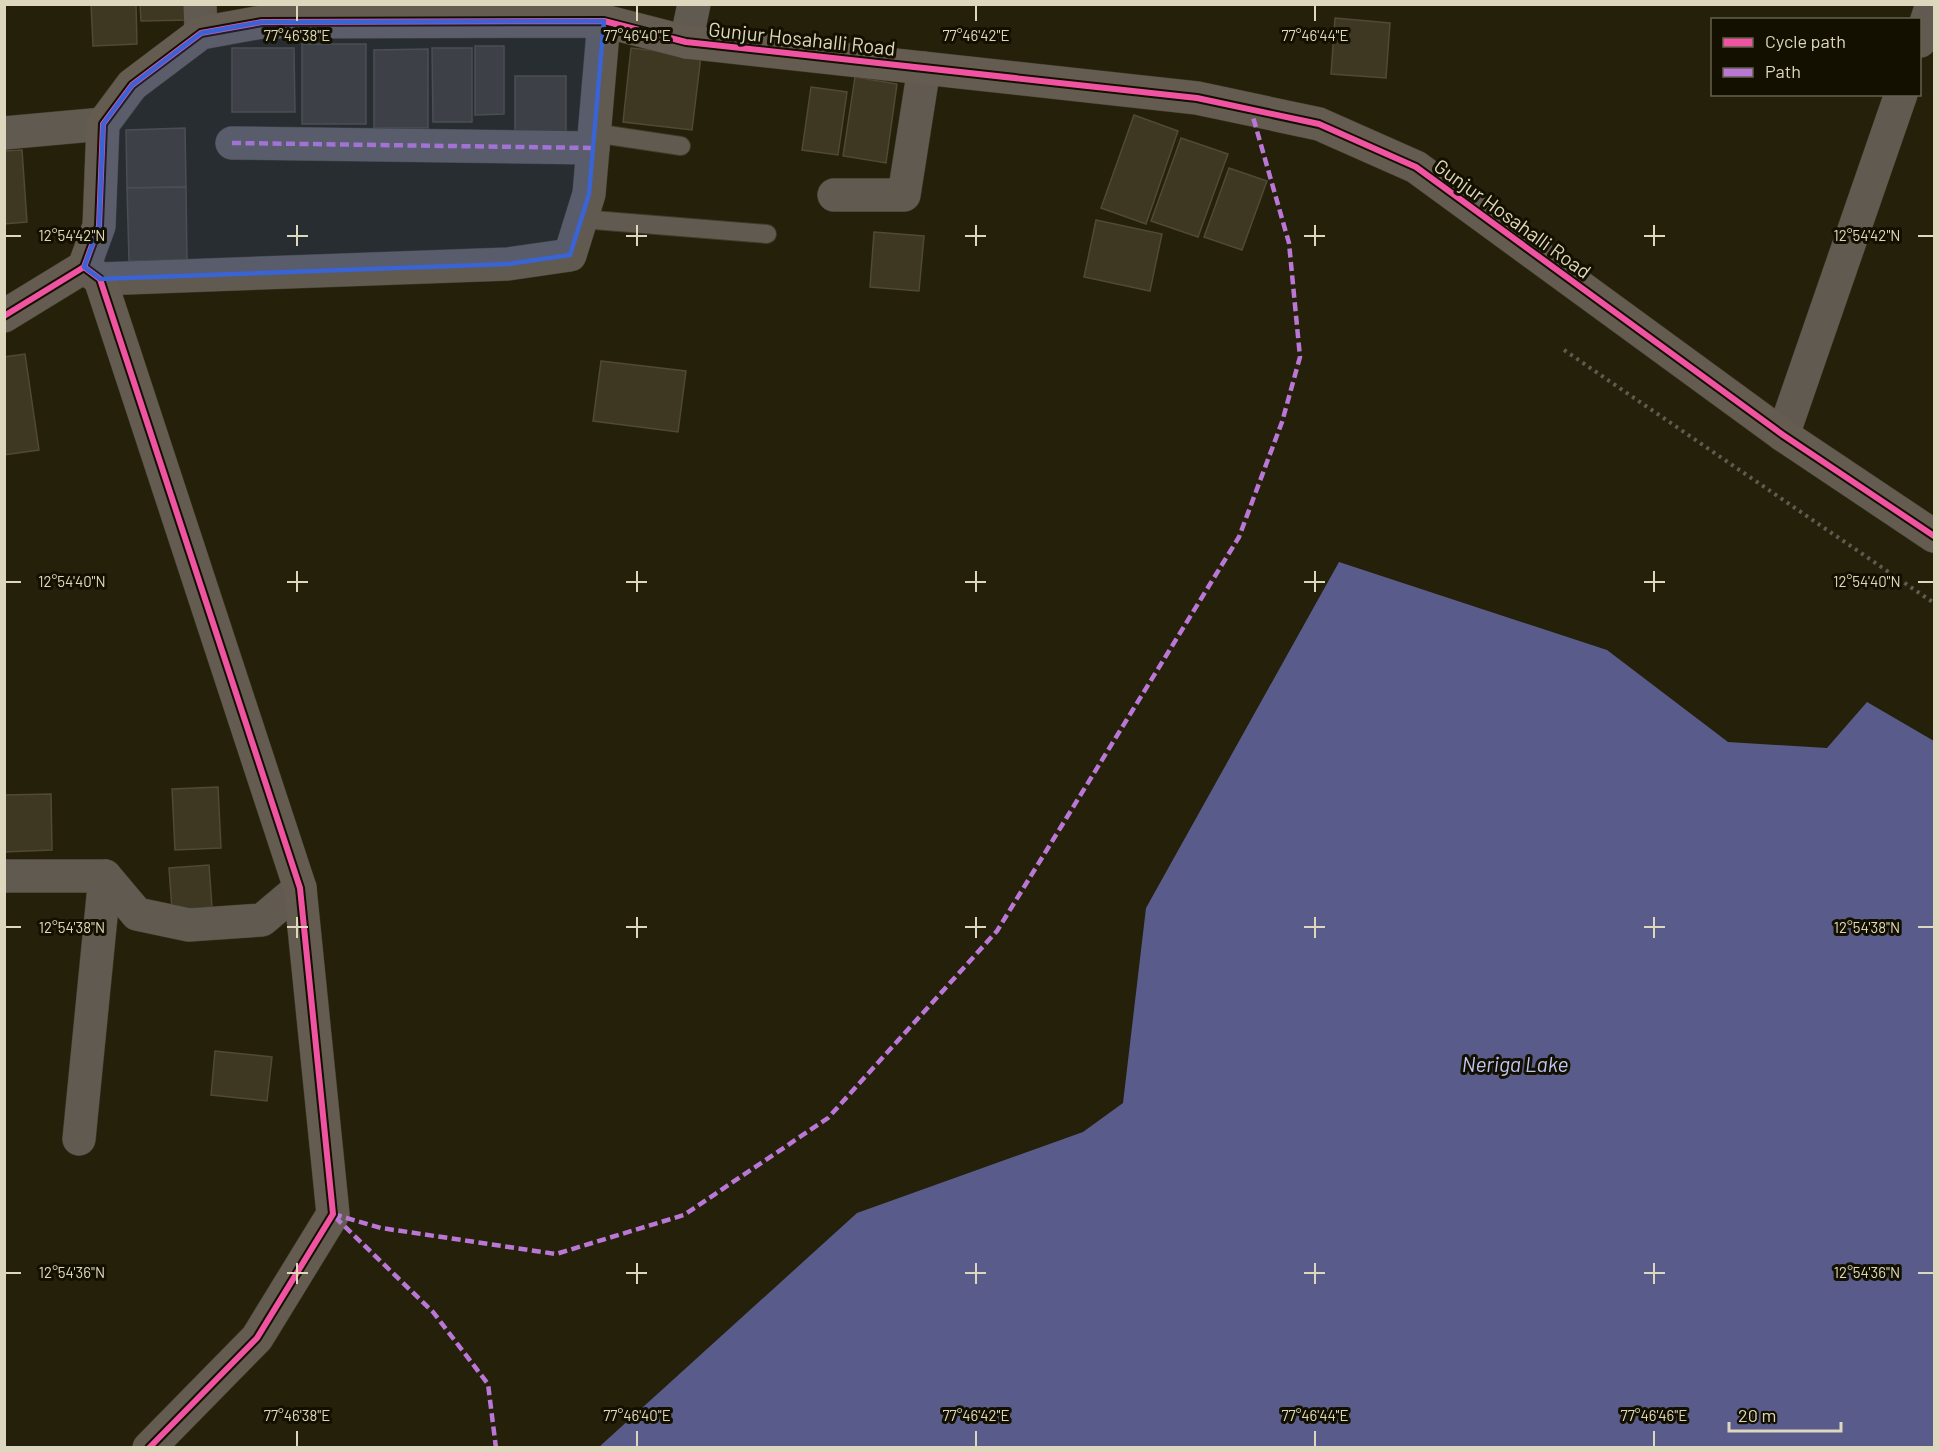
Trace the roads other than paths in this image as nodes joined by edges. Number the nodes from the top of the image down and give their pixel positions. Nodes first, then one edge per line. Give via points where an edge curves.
1 (694, 4) edge
2 (1932, 4) edge
3 (200, 19) edge
4 (604, 21) junction
5 (1921, 38) edge
6 (686, 42) junction
7 (924, 68) junction
8 (1900, 96) edge
9 (103, 124) junction
10 (4, 133) edge
11 (593, 141) junction
12 (232, 143) dead end
13 (681, 146) dead end
14 (834, 195) dead end
15 (581, 219) junction
16 (767, 234) dead end
17 (92, 273) junction
18 (4, 316) edge
19 (1783, 435) junction
20 (1935, 536) edge
21 (4, 876) edge
22 (105, 876) junction
23 (300, 888) junction
24 (79, 1139) dead end
25 (149, 1448) edge

1 - 6 street
2 - 5 street
3 - 4 street, Gunjur Hosahalli Road
3 - 9 street, Gunjur Hosahalli Road via 132,85
4 - 6 street, Gunjur Hosahalli Road
4 - 11 street
6 - 7 street, Gunjur Hosahalli Road
7 - 14 street via 904,195
7 - 19 street, Gunjur Hosahalli Road via 1197,98 1319,124 1416,167
8 - 19 street
9 - 10 street
9 - 17 street via 99,226
11 - 12 street
11 - 13 lane
11 - 15 street via 589,194
15 - 16 lane
15 - 17 street via 570,255 508,264
17 - 18 street
17 - 23 street
19 - 20 street, Gunjur Hosahalli Road
21 - 22 street
22 - 23 street via 137,914 189,925 262,920
22 - 24 street
23 - 25 street via 333,1214 257,1338

